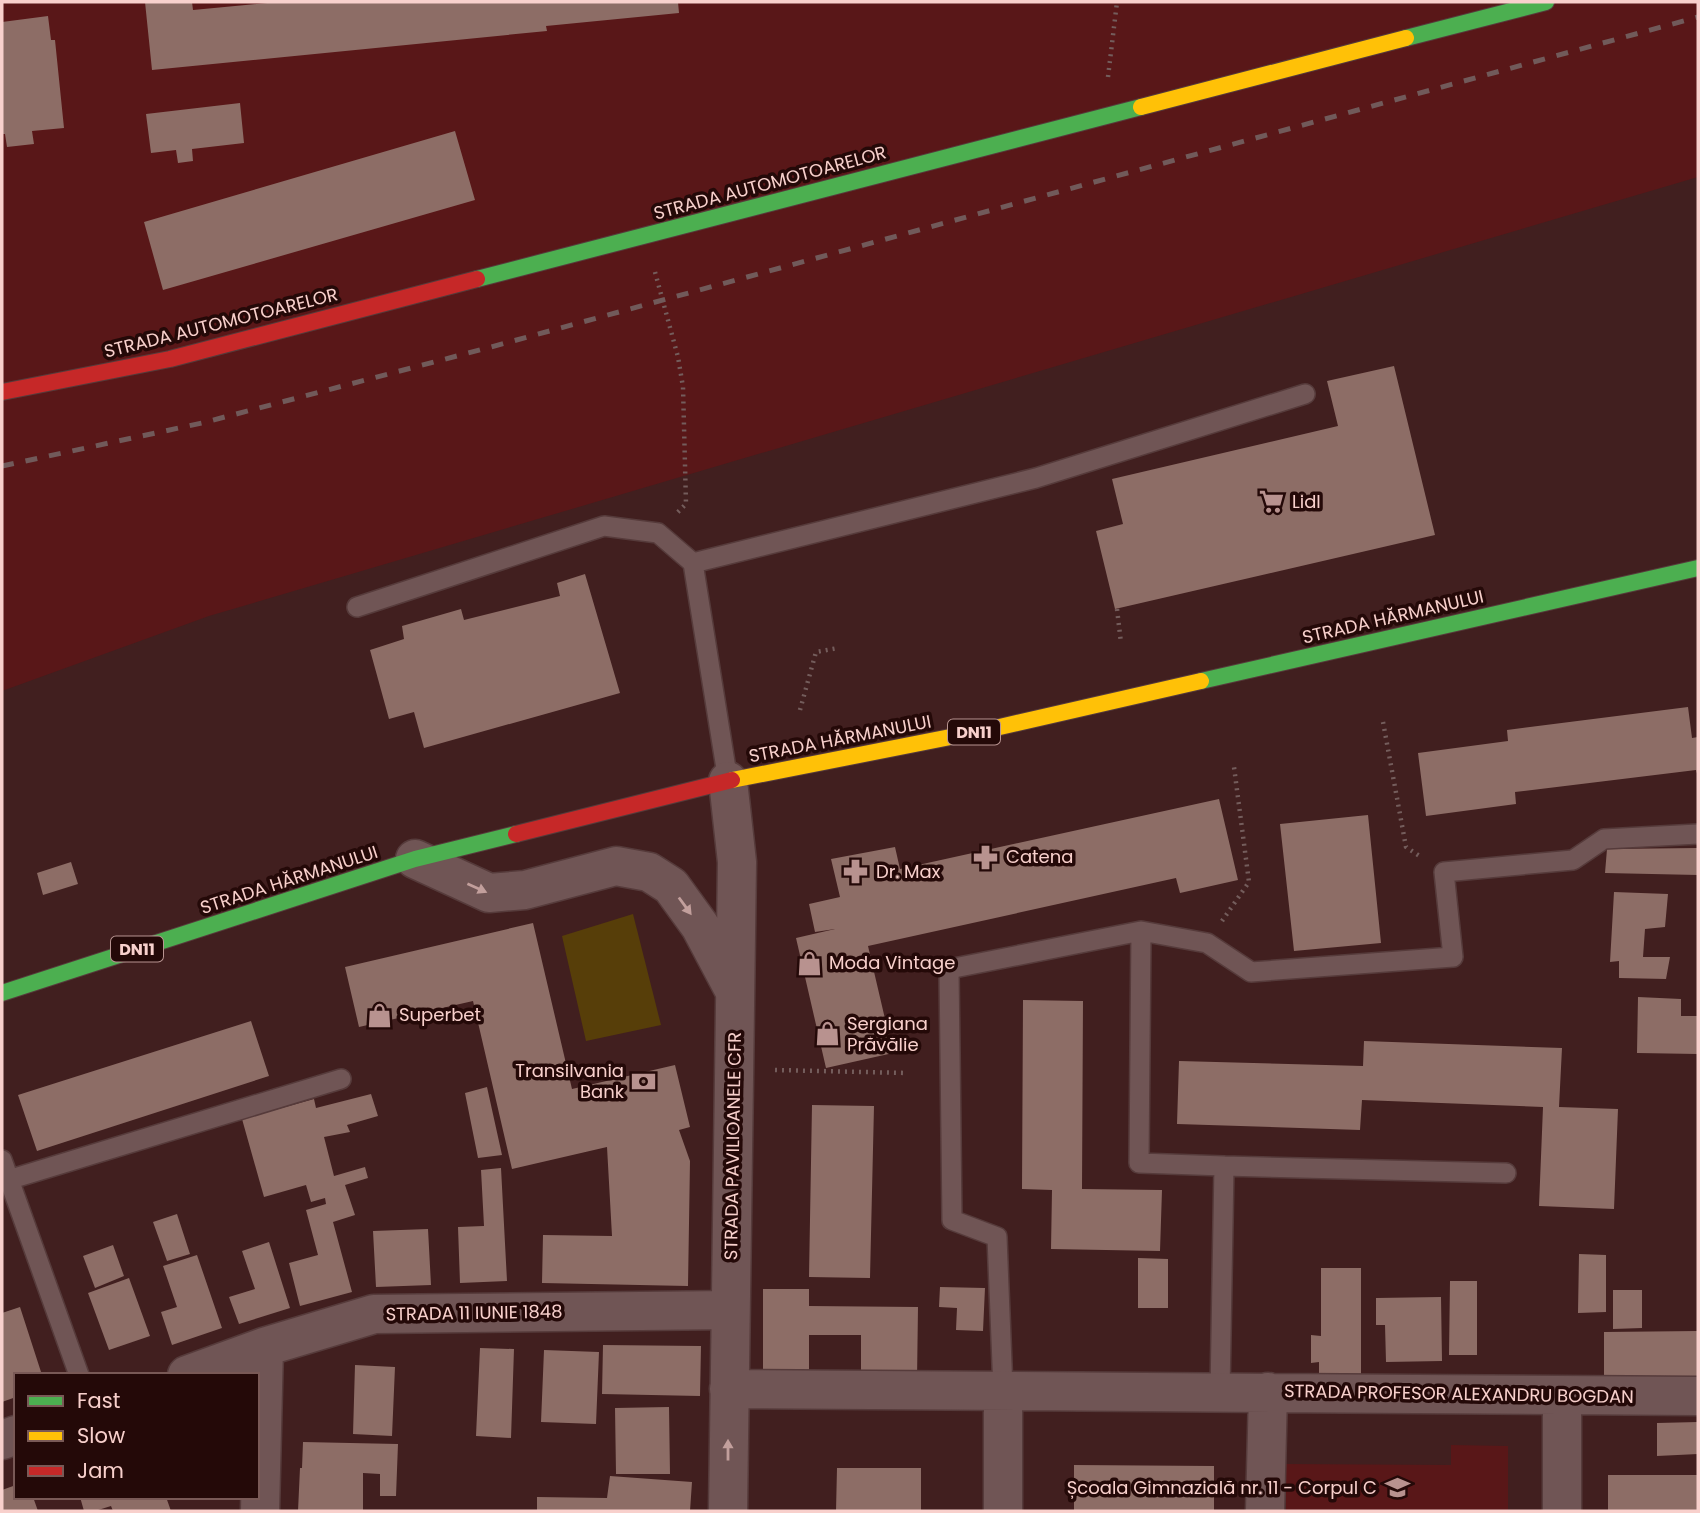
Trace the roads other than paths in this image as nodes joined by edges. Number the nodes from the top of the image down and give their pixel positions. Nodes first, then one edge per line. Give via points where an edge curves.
1 (1546, 2) edge
2 (2, 391) edge
3 (1305, 394) dead end
4 (693, 563) junction
5 (1698, 568) edge
6 (357, 607) dead end
7 (728, 781) junction
8 (1698, 834) edge
9 (415, 859) junction
10 (1141, 931) junction
11 (735, 991) junction
12 (2, 993) edge
13 (341, 1079) dead end
14 (2, 1160) edge
15 (1224, 1166) junction
16 (1506, 1173) dead end
17 (8, 1180) junction
18 (730, 1310) junction
19 (264, 1348) junction
20 (78, 1373) edge
21 (193, 1373) edge
22 (729, 1389) junction
23 (1003, 1390) junction
24 (1220, 1392) junction
25 (1268, 1392) junction
26 (1562, 1396) junction
27 (1698, 1396) edge
28 (260, 1511) edge
29 (728, 1511) edge
30 (1003, 1511) edge
31 (1265, 1511) edge
32 (1562, 1511) edge

1 - 2 main road, STRADA AUTOMOTOARELOR via 170,359
3 - 4 lane via 1036,478
4 - 6 lane via 658,533 604,526
4 - 7 lane
5 - 7 main road, STRADA HĂRMANULUI / DN11 via 991,729
7 - 9 main road, STRADA HĂRMANULUI / DN11
7 - 11 street, STRADA PAVILIOANELE CFR via 737,862
8 - 10 lane via 1604,839 1573,860 1444,872 1453,957 1251,972 1207,943
9 -> 11 street via 489,893 525,890 616,866 649,872 671,886 700,926
9 - 12 main road, STRADA HĂRMANULUI / DN11
10 - 15 lane via 1139,1163
10 - 23 lane via 948,969 952,1220 997,1237
11 - 18 street, STRADA PAVILIOANELE CFR
13 - 17 lane
14 - 17 lane
15 - 16 lane
15 - 24 lane
17 - 20 lane
18 - 19 street, STRADA 11 IUNIE 1848 via 374,1314
18 - 22 street, STRADA PAVILIOANELE CFR
19 - 21 street, STRADA 11 IUNIE 1848
19 - 28 street
22 - 23 street, STRADA PROFESOR ALEXANDRU BOGDAN
29 -> 22 street, STRADA PAVILIOANELE CFR
23 - 24 street, STRADA PROFESOR ALEXANDRU BOGDAN
23 - 30 street
24 - 25 street, STRADA PROFESOR ALEXANDRU BOGDAN
25 - 26 street, STRADA PROFESOR ALEXANDRU BOGDAN
25 - 31 street
26 - 27 street, STRADA PROFESOR ALEXANDRU BOGDAN
26 - 32 street

